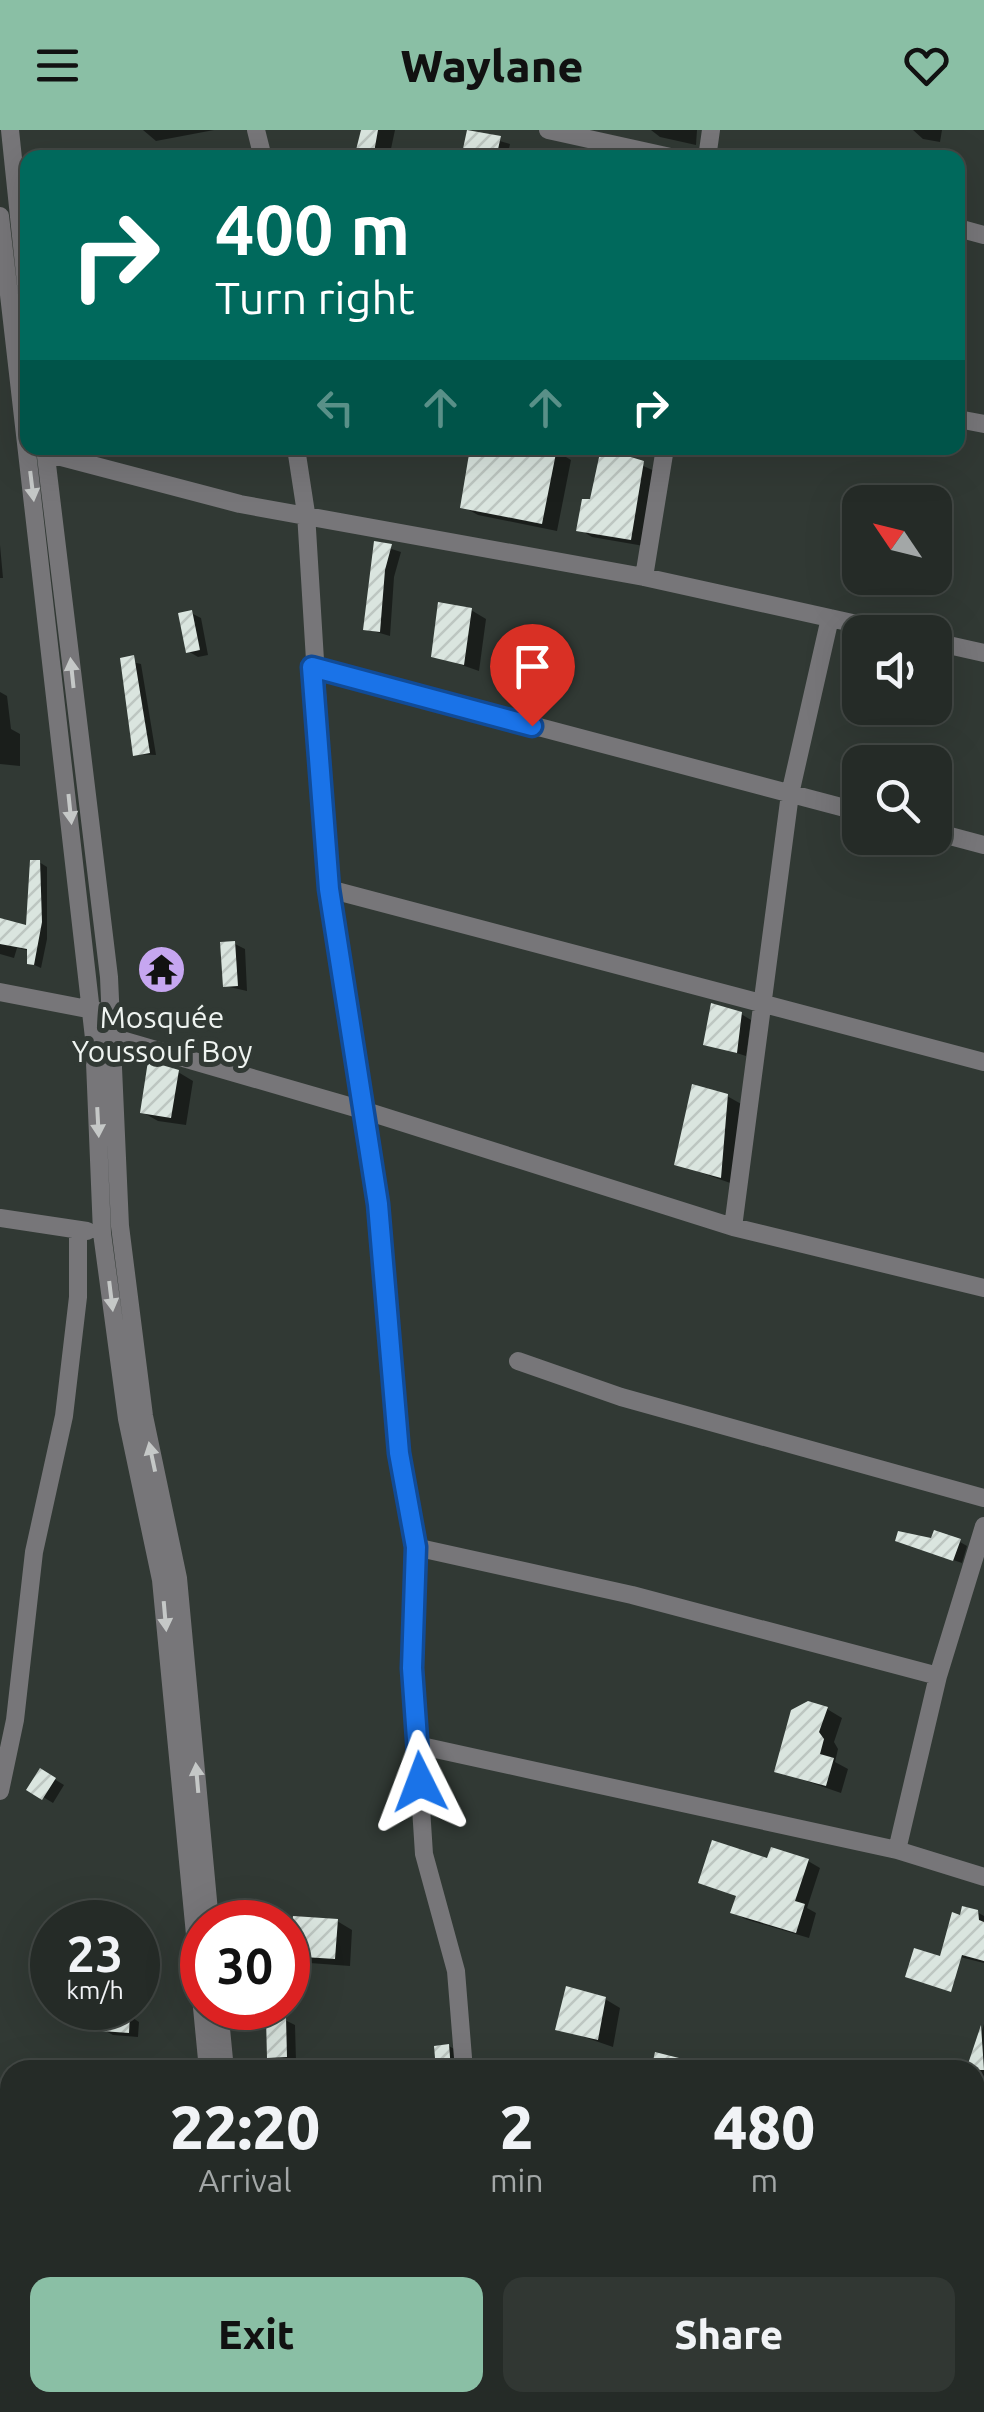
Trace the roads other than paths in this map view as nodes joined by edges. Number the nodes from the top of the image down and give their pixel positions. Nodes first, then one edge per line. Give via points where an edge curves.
1 (10, 130) edge
2 (548, 130) edge
3 (639, 150) edge
4 (0, 216) edge
5 (20, 226) edge
6 (9, 375) edge
7 (20, 452) edge
8 (20, 455) edge
9 (45, 455) edge
10 (63, 455) edge
11 (297, 455) edge
12 (664, 455) edge
13 (306, 513) junction
14 (644, 576) junction
15 (830, 618) junction
16 (842, 621) edge
17 (952, 646) edge
18 (984, 653) edge
19 (312, 667) junction
20 (790, 794) junction
21 (842, 807) edge
22 (952, 837) edge
23 (984, 845) edge
24 (329, 889) junction
25 (0, 992) edge
26 (765, 1002) junction
27 (100, 1012) junction
28 (111, 1037) junction
29 (984, 1062) edge
30 (366, 1111) junction
31 (0, 1218) edge
32 (734, 1227) junction
33 (78, 1230) junction
34 (102, 1232) junction
35 (984, 1288) edge
36 (518, 1362) dead end
37 (984, 1498) edge
38 (984, 1526) edge
39 (416, 1547) junction
40 (938, 1676) junction
41 (418, 1745) junction
42 (0, 1791) edge
43 (898, 1850) junction
44 (984, 1877) edge
45 (208, 1900) edge
46 (220, 2030) edge
47 (207, 2060) edge
48 (224, 2060) edge
49 (463, 2060) edge

1 - 5 street
2 - 3 street
4 - 6 street
6 -> 7 street
8 -> 27 street
27 -> 9 street
10 - 13 street via 240,504
11 - 13 street
12 - 14 street
13 - 14 street
13 - 19 street
14 - 15 street
15 - 16 street
15 - 20 street
17 - 18 street
19 - 20 street
19 - 24 street
20 - 21 street
20 - 26 street
22 - 23 street
24 - 26 street
24 - 30 street
25 - 27 street
26 - 29 street
26 - 32 street
27 - 28 street
27 -> 34 street
28 - 30 street
45 -> 28 street via 178,1578 144,1416 120,1226
30 - 32 street
30 - 39 street via 399,1453
31 - 33 street
32 - 35 street
33 - 34 street
33 - 42 street via 78,1297 64,1416 34,1552
34 -> 47 street via 127,1419 162,1580
36 - 37 street
38 - 40 street
39 - 40 street via 632,1595
39 - 41 street via 412,1668
40 - 43 street
41 - 43 street
41 - 49 street via 424,1854 456,1970
43 - 44 street
46 - 48 street

